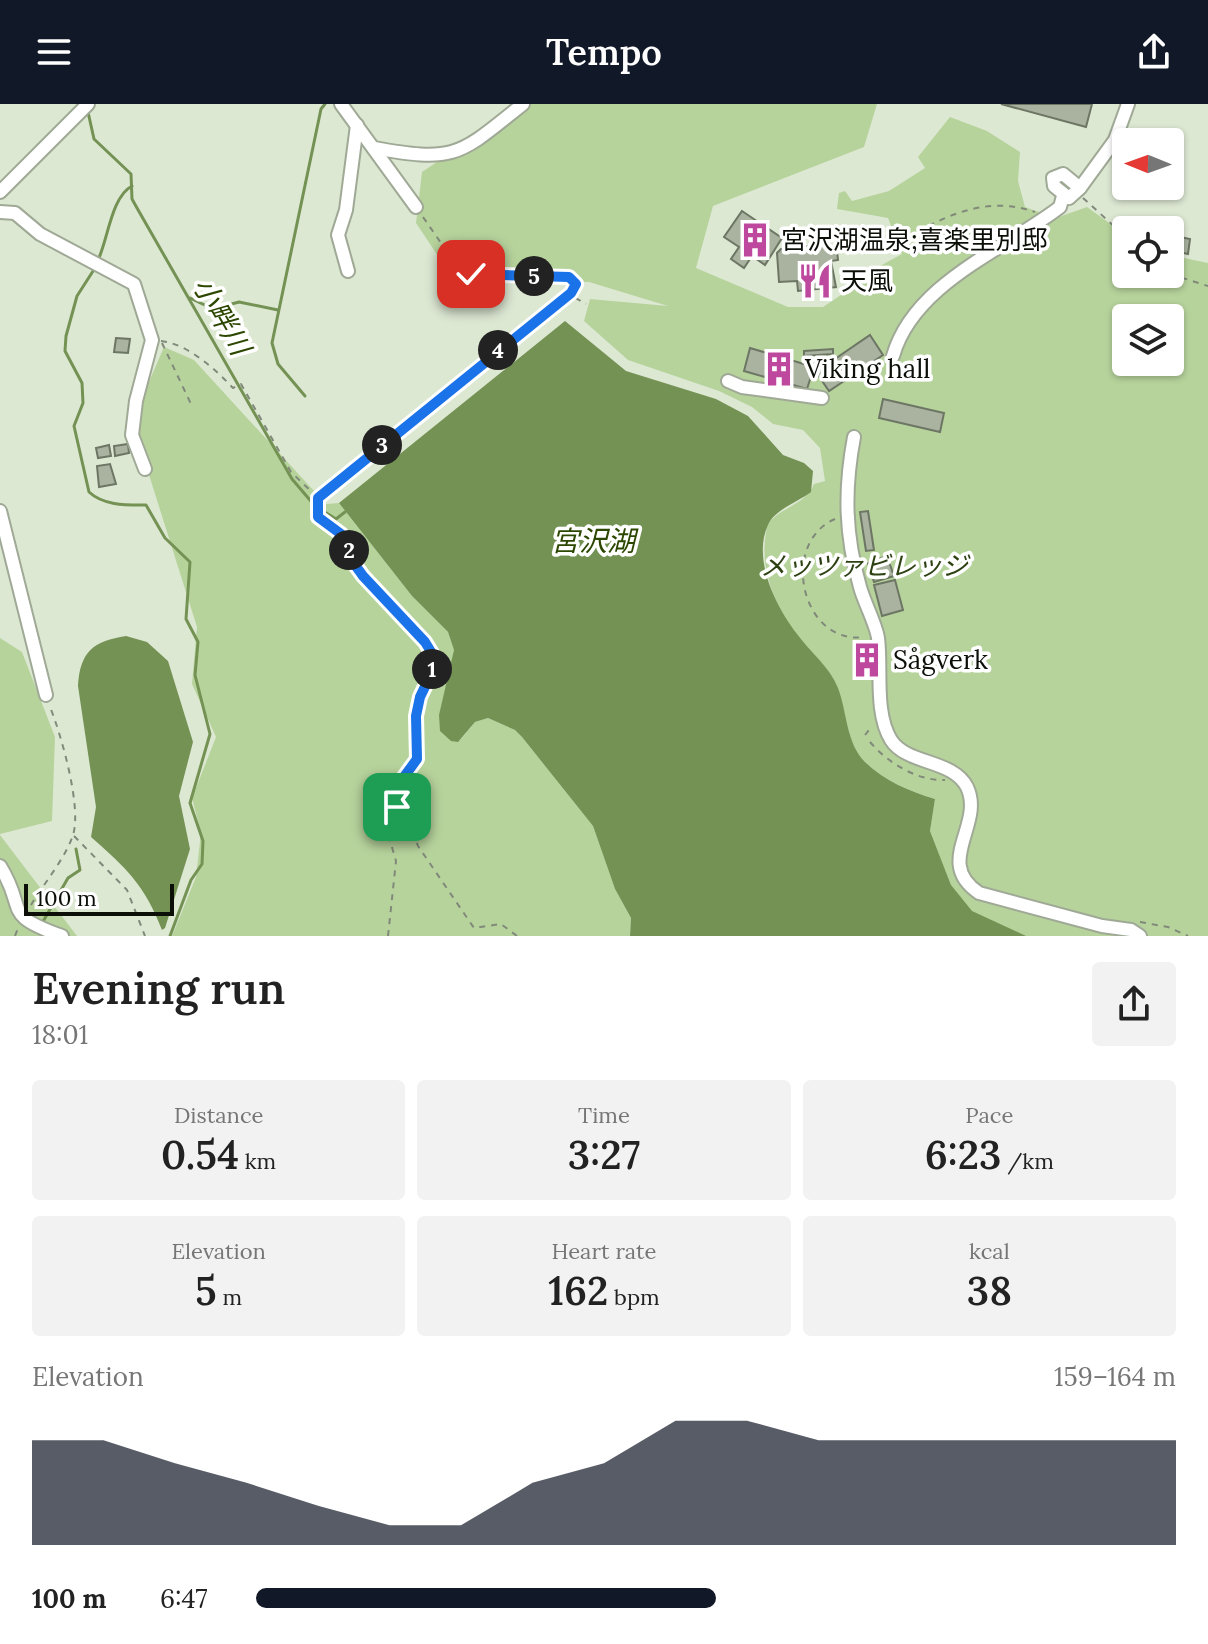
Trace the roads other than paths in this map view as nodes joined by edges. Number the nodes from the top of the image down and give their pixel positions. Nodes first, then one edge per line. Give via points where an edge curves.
1 (88, 104) edge
2 (341, 104) edge
3 (523, 104) edge
4 (1128, 104) edge
5 (357, 125) junction
6 (374, 148) junction
7 (0, 192) edge
8 (416, 207) road end
9 (0, 212) edge
10 (348, 271) dead end
11 (893, 356) dead end
12 (728, 381) dead end
13 (822, 398) dead end
14 (854, 437) dead end
15 (145, 469) dead end
16 (0, 511) edge
17 (46, 695) road end
18 (0, 866) edge
19 (62, 936) edge
20 (1140, 936) edge

1 - 7 street
2 - 5 street
3 - 6 street via 468,148 438,156
4 - 11 street via 1115,140 1060,207 918,309 899,335
5 - 6 street
5 - 10 street via 338,235
6 - 8 street
9 - 15 street via 15,213 40,234 131,281 157,341 132,428
12 - 13 street
14 - 20 street via 845,517 857,575 878,634 882,706 891,740 954,773 968,789 970,812 959,864 967,884 979,893
16 - 17 street
18 - 19 street via 16,910 30,925

